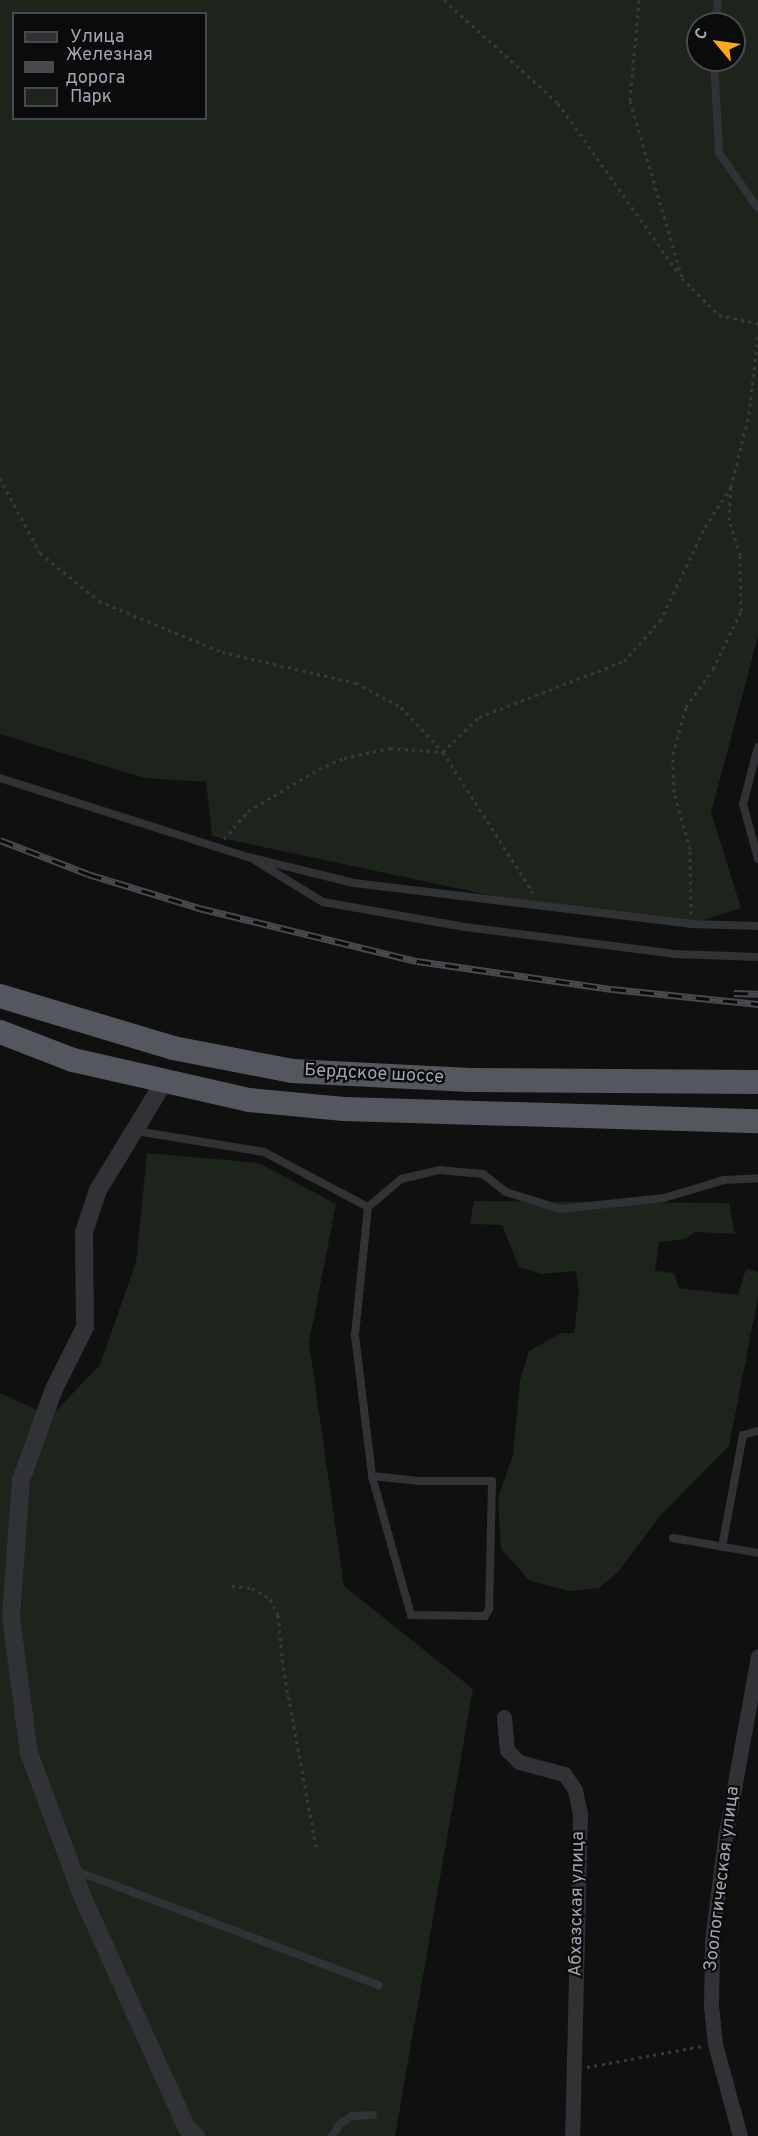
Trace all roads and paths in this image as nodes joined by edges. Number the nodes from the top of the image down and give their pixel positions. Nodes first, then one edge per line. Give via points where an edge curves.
1 (444, 0) edge
2 (639, 0) edge
3 (715, 72) edge
4 (758, 208) edge
5 (682, 278) junction
6 (758, 323) edge
7 (758, 337) edge
8 (0, 478) edge
9 (731, 487) junction
10 (758, 747) edge
11 (444, 752) junction
12 (0, 778) edge
13 (217, 847) junction
14 (248, 857) junction
15 (758, 860) edge
16 (542, 908) junction
17 (691, 924) junction
18 (758, 926) edge
19 (758, 957) edge
20 (0, 996) edge
21 (0, 1032) edge
22 (470, 1080) junction
23 (164, 1082) junction
24 (758, 1082) edge
25 (472, 1114) junction
26 (758, 1121) edge
27 (134, 1131) junction
28 (758, 1178) edge
29 (368, 1207) junction
30 (758, 1431) edge
31 (372, 1476) junction
32 (673, 1538) dead end
33 (722, 1547) junction
34 (758, 1553) edge
35 (232, 1586) dead end
36 (758, 1656) edge
37 (504, 1717) dead end
38 (316, 1847) dead end
39 (73, 1870) junction
40 (379, 1985) dead end
41 (715, 2044) junction
42 (576, 2069) junction
43 (373, 2115) dead end
44 (196, 2136) edge
45 (332, 2136) edge
46 (572, 2136) edge
47 (740, 2136) edge

1 - 5 path via 558,103
2 - 5 path via 630,101
3 - 4 lane via 719,153
5 - 6 path via 719,315
7 - 9 path via 749,414
8 - 11 path via 40,553 99,601 222,652 356,683 401,707
9 - 11 path via 705,527 660,621 624,660 480,717
9 - 17 path via 729,520 740,555 741,611 713,669 686,707 673,754 674,792 690,849
10 - 15 lane via 743,804
11 - 13 path via 390,748 344,758 248,811
11 - 16 path
12 - 13 lane
13 - 14 lane
14 - 16 lane via 354,883
14 - 19 lane via 323,902 465,927 675,954
16 - 17 lane
17 - 18 lane
20 - 22 highway, Бердское шоссе via 173,1048 292,1071
21 - 23 highway, Бердское шоссе via 73,1060
22 - 24 highway, Бердское шоссе
22 - 25 highway
23 - 25 highway, Бердское шоссе via 249,1100
23 - 27 street
25 - 26 highway, Бердское шоссе
27 - 29 lane via 264,1152
27 - 39 street via 98,1190 84,1232 85,1327 54,1389 21,1480 11,1617 29,1753
28 - 29 lane via 724,1180 664,1198 560,1209 506,1192 483,1174 439,1170 401,1179
29 - 31 lane via 355,1335
30 - 33 lane via 743,1435
31 - 31 lane via 419,1481 492,1481 489,1610 485,1616 411,1615
32 - 33 lane
33 - 34 lane
35 - 38 path via 252,1588 270,1599 278,1615 283,1667
36 - 41 street, Зоологическая улица via 724,1838 712,1941
37 - 42 street, Абхазская улица via 507,1750 519,1762 564,1774 577,1798 580,1814
39 - 40 lane
39 - 44 street via 187,2128
41 - 42 path
41 - 47 street, Зоологическая улица
42 - 46 street, Абхазская улица
43 - 45 lane via 352,2116

